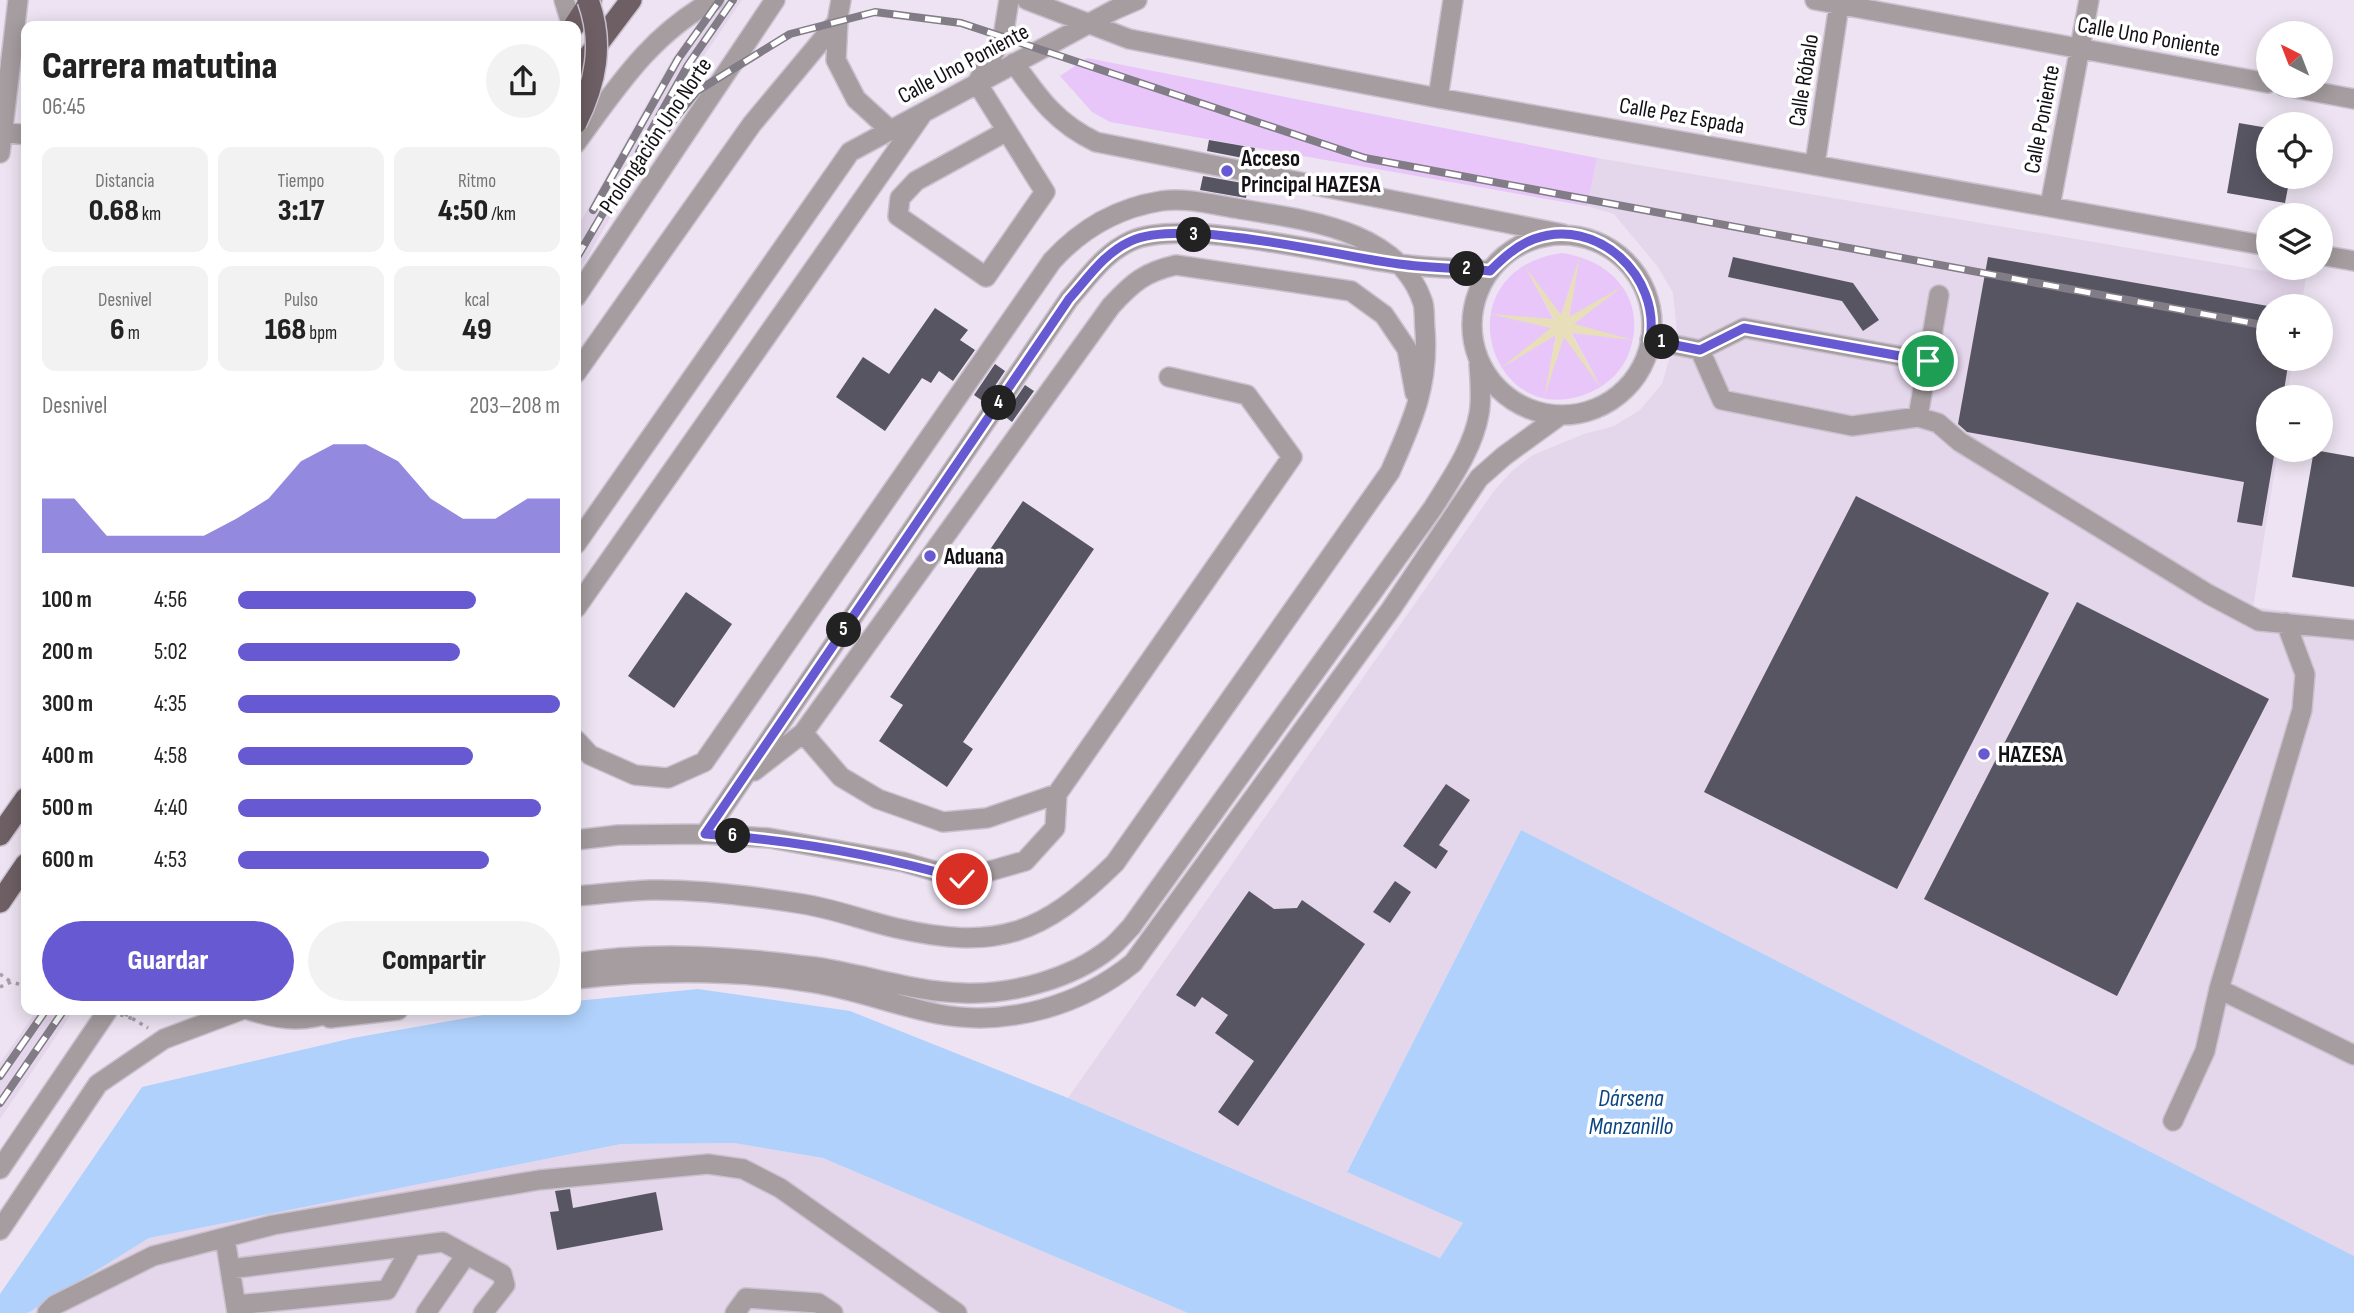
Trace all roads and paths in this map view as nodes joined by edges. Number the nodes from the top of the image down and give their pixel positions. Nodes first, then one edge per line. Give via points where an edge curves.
1 (18, 0) edge
2 (564, 0) edge
3 (590, 0) edge
4 (631, 0) edge
5 (714, 0) edge
6 (775, 0) edge
7 (841, 0) edge
8 (854, 0) edge
9 (1009, 0) edge
10 (1027, 0) edge
11 (1137, 0) edge
12 (1453, 0) edge
13 (1815, 0) edge
14 (2089, 0) edge
15 (1112, 5) edge
16 (1839, 5) junction
17 (571, 21) edge
18 (576, 21) edge
19 (837, 22) junction
20 (1090, 23) junction
21 (1129, 39) junction
22 (2080, 48) junction
23 (1014, 63) junction
24 (581, 66) edge
25 (2256, 81) edge
26 (976, 83) junction
27 (2333, 95) edge
28 (1438, 98) junction
29 (2354, 99) edge
30 (925, 110) junction
31 (581, 113) edge
32 (890, 130) junction
33 (1007, 131) junction
34 (4, 132) junction
35 (21, 134) edge
36 (581, 136) edge
37 (0, 153) edge
38 (1815, 163) junction
39 (2050, 206) junction
40 (1563, 234) junction
41 (2256, 244) edge
42 (2333, 257) edge
43 (2354, 261) edge
44 (1401, 264) junction
45 (1490, 271) junction
46 (581, 290) edge
47 (1939, 295) dead end
48 (1650, 340) junction
49 (1700, 350) junction
50 (1928, 361) junction
51 (1479, 364) junction
52 (581, 366) edge
53 (1169, 377) dead end
54 (1418, 407) junction
55 (1559, 416) junction
56 (1918, 418) junction
57 (581, 537) edge
58 (581, 601) edge
59 (2286, 624) junction
60 (2354, 630) edge
61 (803, 733) junction
62 (581, 745) edge
63 (741, 781) junction
64 (1056, 794) junction
65 (21, 805) edge
66 (705, 834) junction
67 (0, 835) edge
68 (581, 839) edge
69 (21, 872) edge
70 (21, 881) edge
71 (581, 896) edge
72 (0, 904) edge
73 (581, 963) edge
74 (0, 974) edge
75 (581, 979) edge
76 (11, 982) junction
77 (21, 985) edge
78 (0, 987) edge
79 (2219, 989) junction
80 (103, 1015) edge
81 (122, 1015) edge
82 (126, 1015) edge
83 (228, 1015) edge
84 (265, 1015) edge
85 (326, 1015) edge
86 (354, 1015) edge
87 (134, 1019) junction
88 (311, 1020) junction
89 (164, 1039) junction
90 (2354, 1055) edge
91 (2173, 1121) dead end
92 (26, 1131) junction
93 (0, 1148) edge
94 (0, 1169) edge
95 (0, 1230) edge
96 (225, 1238) junction
97 (412, 1246) junction
98 (466, 1255) junction
99 (230, 1269) junction
100 (237, 1309) edge
101 (47, 1313) edge
102 (426, 1313) edge
103 (483, 1313) edge
104 (735, 1313) edge
105 (833, 1313) edge
106 (957, 1313) edge

1 - 34 street
2 - 17 street
3 - 18 main road
3 - 31 main road, bridge via 596,20 596,70
4 - 24 main road
5 - 36 street via 651,45
6 - 46 street, Prolongación Uno Norte
7 - 19 street
8 - 19 street
9 - 26 street via 1003,37
10 - 20 street, Calle Pez Espada
11 - 15 street, Calle Uno Poniente
12 - 28 street
13 - 16 street, Calle Uno Poniente
14 - 22 street, Calle Poniente
15 - 20 street, Calle Uno Poniente
15 - 21 street
16 - 22 street, Calle Uno Poniente
16 - 38 street, Calle Róbalo
19 - 32 street via 836,60 856,99
19 - 52 street via 752,124
20 - 21 street, Calle Pez Espada
20 - 23 street, Calle Uno Poniente
21 - 28 street, Calle Pez Espada
22 - 25 street, Calle Uno Poniente
22 - 39 street, Calle Poniente
23 - 26 street, Calle Uno Poniente
23 - 40 street via 1048,110 1072,131 1096,142
26 - 30 street, Calle Uno Poniente
26 - 33 street
27 - 29 street
28 - 38 street, Calle Pez Espada
30 - 32 street, Calle Uno Poniente
30 - 58 street
32 - 57 street, Calle Uno Poniente via 850,152
33 - 33 street via 1045,192 986,277 898,216 900,198 916,181
34 - 35 street
34 - 37 street
38 - 39 street, Calle Pez Espada
39 - 41 street, Calle Pez Espada
40 - 45 street via 1535,239 1510,251
40 - 48 street via 1591,239 1616,252 1636,272 1648,298 1653,326
42 - 43 street
44 - 45 street
44 - 54 street via 1423,304 1426,350
44 - 62 street via 1361,238 1309,221 1194,201 1162,201 1093,225 1052,261 704,762 668,778 635,775 590,755
44 - 63 street via 1214,234 1156,235 1132,241 1107,256 1069,299
45 - 51 street via 1471,316
47 - 50 street
48 - 49 street
48 - 55 street via 1634,379 1614,400 1588,412
49 - 50 street via 1744,328
49 - 56 street via 1721,400 1852,426
50 - 56 street
51 - 55 street via 1511,401 1534,412
51 - 73 street via 1479,413 1472,436 1433,508 1139,916 1109,949 1049,979 1012,989 963,993 766,961 647,957
53 - 64 street via 1247,395 1292,457
54 - 61 street via 1407,349 1384,315 1351,291 1176,265 1152,270 1111,306
54 - 71 street via 1390,472 1115,863 1080,898 1038,924 991,938 943,937 817,906 741,894 650,890
55 - 75 street via 1479,478 1391,609 1133,963 1097,989 1023,1014 965,1017 814,983 744,974 677,971
56 - 59 street via 1938,423 1960,442 2208,594 2259,621
59 - 60 street
59 - 79 street via 2305,674 2302,710
61 - 63 street
61 - 64 street via 841,777 878,799 943,822 987,818
63 - 66 street
64 - 66 street via 1055,828 1025,861 962,879 903,862 782,841
65 - 67 main road
66 - 68 street
69 - 72 main road
70 - 72 main road
74 - 76 path
76 - 77 path
76 - 78 path
79 - 90 street
79 - 91 street via 2205,1051
80 - 92 street
81 - 87 path, bridge
82 - 87 path
83 - 89 street
84 - 88 street
85 - 88 street
86 - 88 street
87 - 89 path
89 - 95 street via 98,1084
92 - 93 street
92 - 94 street
96 - 99 street
96 - 101 street via 153,1256
96 - 106 street via 273,1225 539,1180 708,1164 743,1169 780,1188
97 - 98 street via 443,1242
97 - 99 street
97 - 100 street via 387,1290
98 - 102 street
98 - 103 street via 502,1274 505,1285
99 - 100 street
104 - 105 street via 746,1298 818,1303

